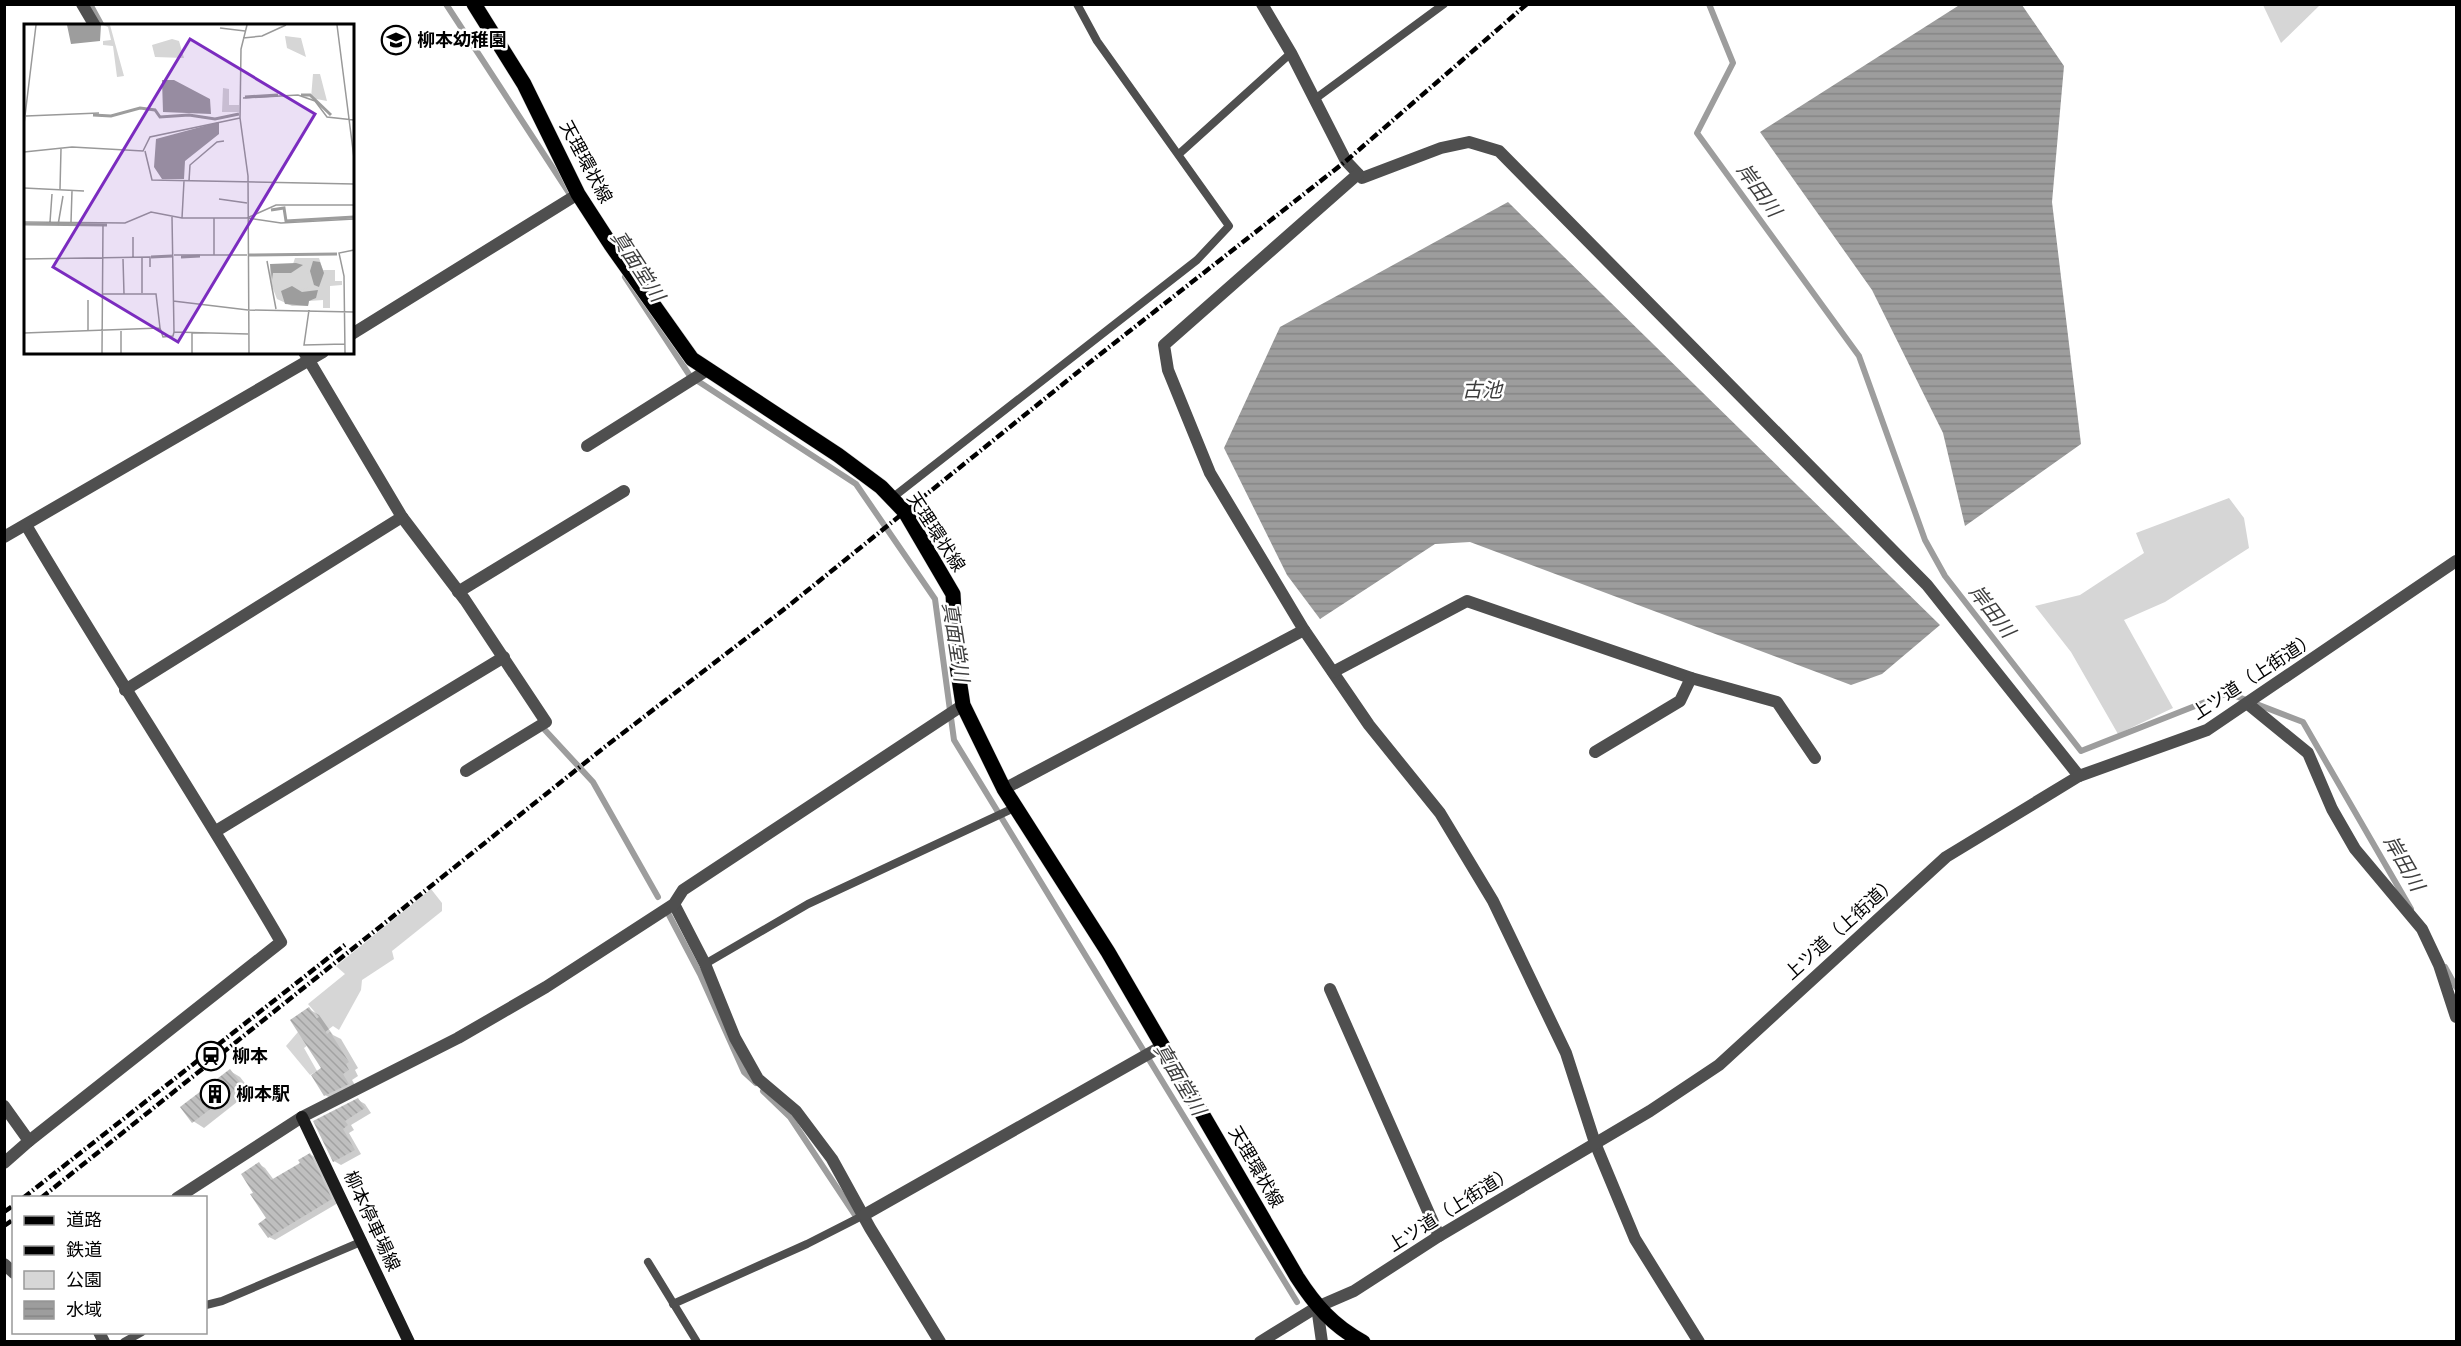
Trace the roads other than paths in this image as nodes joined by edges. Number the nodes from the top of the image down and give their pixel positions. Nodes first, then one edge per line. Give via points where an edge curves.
1 (82, 4) edge
2 (474, 4) edge
3 (1077, 4) edge
4 (1262, 4) edge
5 (1444, 4) edge
6 (94, 24) edge
7 (1291, 53) junction
8 (1315, 99) junction
9 (1179, 154) junction
10 (1358, 174) junction
11 (578, 194) junction
12 (354, 333) edge
13 (306, 357) edge
14 (709, 369) junction
15 (587, 446) dead end
16 (624, 491) dead end
17 (892, 498) junction
18 (402, 518) junction
19 (26, 525) junction
20 (4, 537) edge
21 (2457, 561) edge
22 (458, 592) junction
23 (1304, 630) junction
24 (504, 657) junction
25 (1333, 672) junction
26 (1691, 678) junction
27 (125, 690) junction
28 (2248, 704) junction
29 (963, 705) junction
30 (1596, 752) dead end
31 (1815, 758) dead end
32 (466, 771) dead end
33 (2079, 776) junction
34 (1004, 789) junction
35 (1016, 807) junction
36 (216, 831) junction
37 (674, 904) junction
38 (705, 964) junction
39 (1330, 989) dead end
40 (2457, 1017) edge
41 (1164, 1045) junction
42 (4, 1106) edge
43 (302, 1117) junction
44 (29, 1141) junction
45 (1595, 1143) junction
46 (4, 1163) edge
47 (179, 1196) edge
48 (864, 1215) junction
49 (1438, 1236) junction
50 (363, 1241) junction
51 (648, 1262) dead end
52 (673, 1304) junction
53 (207, 1305) edge
54 (1317, 1307) junction
55 (138, 1334) edge
56 (124, 1341) edge
57 (409, 1341) edge
58 (696, 1341) edge
59 (940, 1341) edge
60 (1260, 1341) edge
61 (1322, 1341) edge
62 (1363, 1341) edge
63 (1699, 1341) edge

1 - 6 street
2 - 11 main road, 天理環状線 via 524,84
3 - 9 lane via 1097,42
4 - 7 street
5 - 8 lane
7 - 8 street
7 - 9 lane
8 - 10 street via 1346,161
9 - 17 lane via 1229,226 1197,260
10 - 23 street via 1164,345 1168,370 1210,473
10 - 33 street via 1362,178 1440,148 1469,142 1499,151 1927,585
11 - 12 street
11 - 14 main road, 天理環状線 via 692,359
13 - 18 street
13 - 19 street
14 - 15 street
14 - 17 main road, 天理環状線 via 838,455
16 - 22 street
17 - 29 main road, 天理環状線 via 905,512 953,594
18 - 22 street
18 - 27 street
19 - 20 street
19 - 27 street
21 - 28 street, 上ツ道（上街道）
22 - 24 street
23 - 25 street
23 - 34 street
24 - 32 street via 546,722
24 - 36 street
25 - 26 street via 1467,601
25 - 45 street via 1440,813 1493,901 1566,1053
26 - 30 street via 1680,701
26 - 31 street via 1777,702
27 - 36 street
28 - 33 street, 上ツ道（上街道） via 2207,730
28 - 40 street via 2308,753 2332,809 2355,849 2422,929
29 - 34 main road, 天理環状線
29 - 37 street via 683,891
33 - 45 street, 上ツ道（上街道） via 1946,857 1719,1065
34 - 35 main road, 天理環状線
35 - 38 lane via 808,904
35 - 41 main road, 天理環状線
36 - 44 street via 281,942
37 - 38 street
37 - 43 street via 546,987 458,1038
38 - 48 street via 735,1038 758,1079 796,1111 832,1159
39 - 49 street
41 - 48 street
41 - 54 main road, 天理環状線
42 - 44 street
43 - 47 street
43 - 50 main road, 柳本停車場線
44 - 46 street
45 - 49 street, 上ツ道（上街道）
45 - 63 street via 1635,1239
48 - 52 lane
48 - 59 street
49 - 54 street, 上ツ道（上街道） via 1354,1291
50 - 53 lane
50 - 57 main road, 柳本停車場線
51 - 52 lane
52 - 58 lane
54 - 60 street, 上ツ道（上街道）
54 - 61 street
54 - 62 main road, 天理環状線 via 1344,1331
55 - 56 lane

